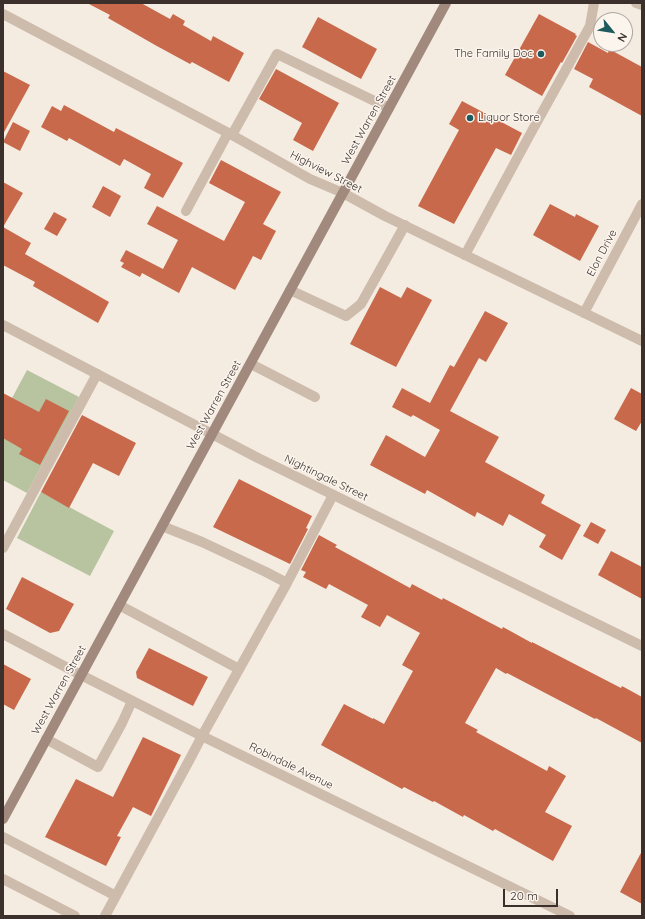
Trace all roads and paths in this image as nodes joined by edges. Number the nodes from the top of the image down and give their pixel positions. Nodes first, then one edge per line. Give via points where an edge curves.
1 (446, 3) edge
2 (594, 3) edge
3 (636, 3) edge
4 (642, 5) edge
5 (3, 14) edge
6 (389, 108) junction
7 (230, 134) junction
8 (342, 194) junction
9 (642, 204) edge
10 (186, 211) dead end
11 (405, 225) junction
12 (465, 255) junction
13 (290, 290) junction
14 (584, 313) junction
15 (3, 325) edge
16 (642, 341) edge
17 (251, 364) junction
18 (97, 374) junction
19 (315, 397) dead end
20 (212, 434) junction
21 (333, 495) junction
22 (162, 526) junction
23 (3, 548) edge
24 (287, 582) junction
25 (119, 605) junction
26 (3, 634) edge
27 (642, 646) edge
28 (239, 669) junction
29 (81, 676) junction
30 (132, 701) junction
31 (202, 736) junction
32 (46, 739) junction
33 (3, 819) edge
34 (3, 837) edge
35 (3, 879) edge
36 (116, 896) junction
37 (75, 916) edge
38 (105, 916) edge
39 (570, 916) edge

1 - 6 main road, West Warren Street
2 - 12 street via 590,26
3 - 4 street
5 - 7 street, Highview Street
6 - 7 street via 277,54
6 - 8 main road, West Warren Street
7 - 8 street, Highview Street
7 - 10 street
8 - 11 street, Highview Street
8 - 13 main road, West Warren Street
9 - 14 street, Elon Drive
11 - 12 street, Highview Street
11 - 13 street via 361,304 346,316
12 - 14 street, Highview Street
13 - 17 main road, West Warren Street
14 - 16 street, Highview Street
15 - 18 street, Nightingale Street
17 - 19 street
17 - 20 main road, West Warren Street
18 - 20 street, Nightingale Street
18 - 23 street
20 - 21 street, Nightingale Street
20 - 22 main road, West Warren Street
21 - 24 street
21 - 27 street, Nightingale Street
22 - 24 street
22 - 25 main road, West Warren Street
24 - 28 street
25 - 28 street
25 - 29 main road, West Warren Street
26 - 29 street, Robindale Avenue
28 - 31 street
29 - 30 street, Robindale Avenue
29 - 32 main road, West Warren Street
30 - 31 street, Robindale Avenue
30 - 32 street via 98,767
31 - 36 street
31 - 39 street, Robindale Avenue
32 - 33 main road, West Warren Street
34 - 36 street
35 - 37 street
36 - 38 street

